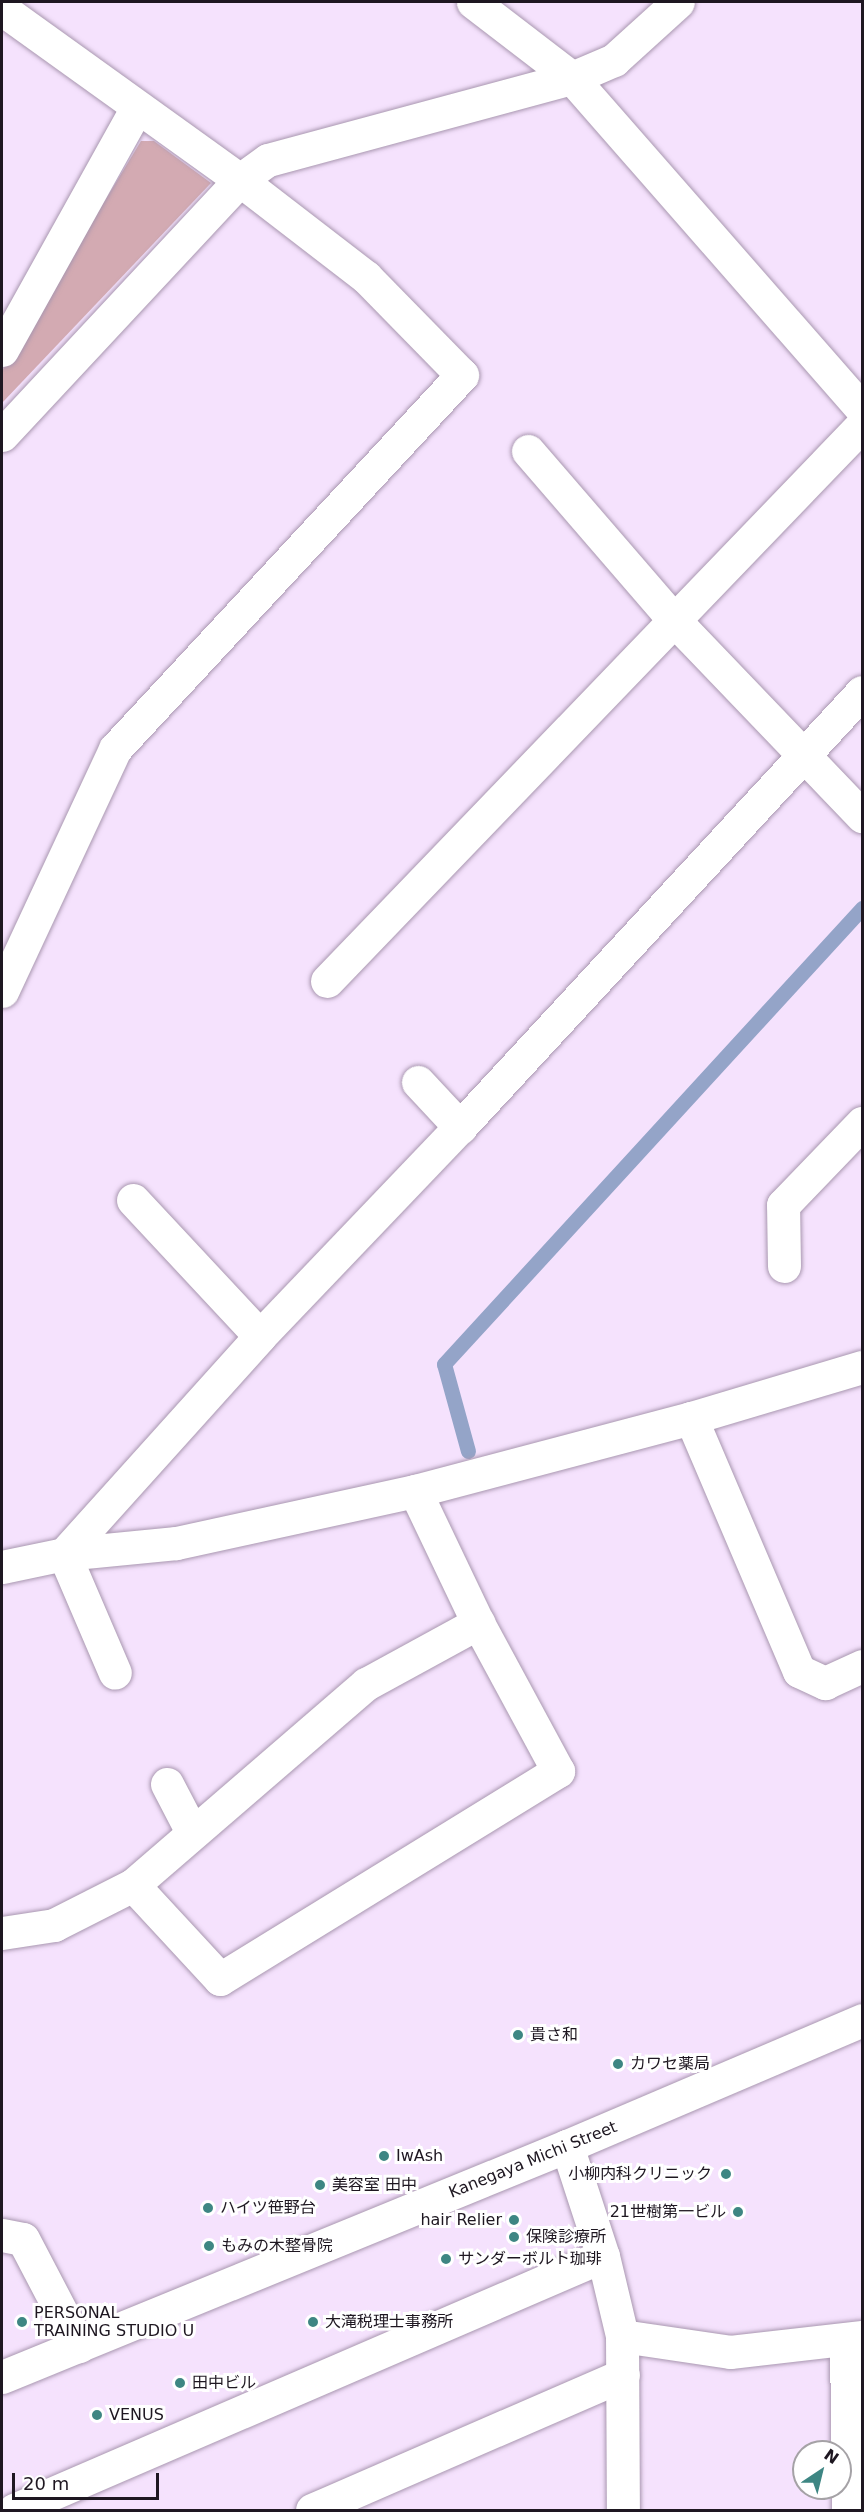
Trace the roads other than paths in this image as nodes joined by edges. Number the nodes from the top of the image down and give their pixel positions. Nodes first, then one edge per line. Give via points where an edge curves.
1 (473, 2) edge
2 (678, 2) edge
3 (2, 9) edge
4 (572, 78) junction
5 (137, 107) junction
6 (240, 180) junction
7 (2, 350) edge
8 (862, 409) edge
9 (862, 425) edge
10 (2, 435) edge
11 (528, 451) dead end
12 (674, 620) junction
13 (862, 692) edge
14 (802, 758) junction
15 (862, 816) edge
16 (327, 981) dead end
17 (2, 991) edge
18 (418, 1082) dead end
19 (862, 1123) edge
20 (460, 1127) junction
21 (134, 1200) dead end
22 (784, 1266) dead end
23 (260, 1336) junction
24 (862, 1367) edge
25 (691, 1418) junction
26 (415, 1491) junction
27 (64, 1554) junction
28 (2, 1567) edge
29 (478, 1623) junction
30 (862, 1666) edge
31 (115, 1673) dead end
32 (167, 1784) dead end
33 (192, 1832) junction
34 (133, 1885) junction
35 (2, 1934) edge
36 (862, 2020) edge
37 (567, 2146) junction
38 (2, 2235) edge
39 (603, 2256) junction
40 (622, 2336) junction
41 (854, 2339) edge
42 (79, 2346) junction
43 (623, 2374) junction
44 (2, 2377) edge
45 (14, 2511) edge
46 (312, 2511) edge
47 (623, 2511) edge
48 (848, 2511) edge

1 - 4 street
2 - 4 street via 614,60
3 - 5 street
4 - 6 street via 268,160
4 - 8 street
5 - 6 street
5 - 7 street
6 - 10 street
6 - 17 street via 366,277 462,375 115,750
9 - 12 street
11 - 12 street
12 - 14 street
12 - 16 street
13 - 14 street
14 - 15 street
14 - 20 street
18 - 20 street
19 - 22 street via 783,1205
20 - 23 street
21 - 23 street
23 - 27 street
24 - 25 street
25 - 26 street
25 - 30 street via 799,1671 825,1683
26 - 27 street via 176,1543
26 - 29 street
27 - 28 street
27 - 31 street
29 - 33 street via 366,1684
29 - 34 street via 558,1771 220,1979
32 - 33 street
33 - 34 street
34 - 35 street via 54,1925
36 - 37 street, Kanegaya Michi Street
37 - 39 street
37 - 42 street, Kanegaya Michi Street
38 - 42 street via 23,2239
39 - 40 street
39 - 45 street
40 - 41 street via 730,2352
40 - 43 street
41 - 48 street
42 - 44 street, Kanegaya Michi Street
43 - 46 street
43 - 47 street

